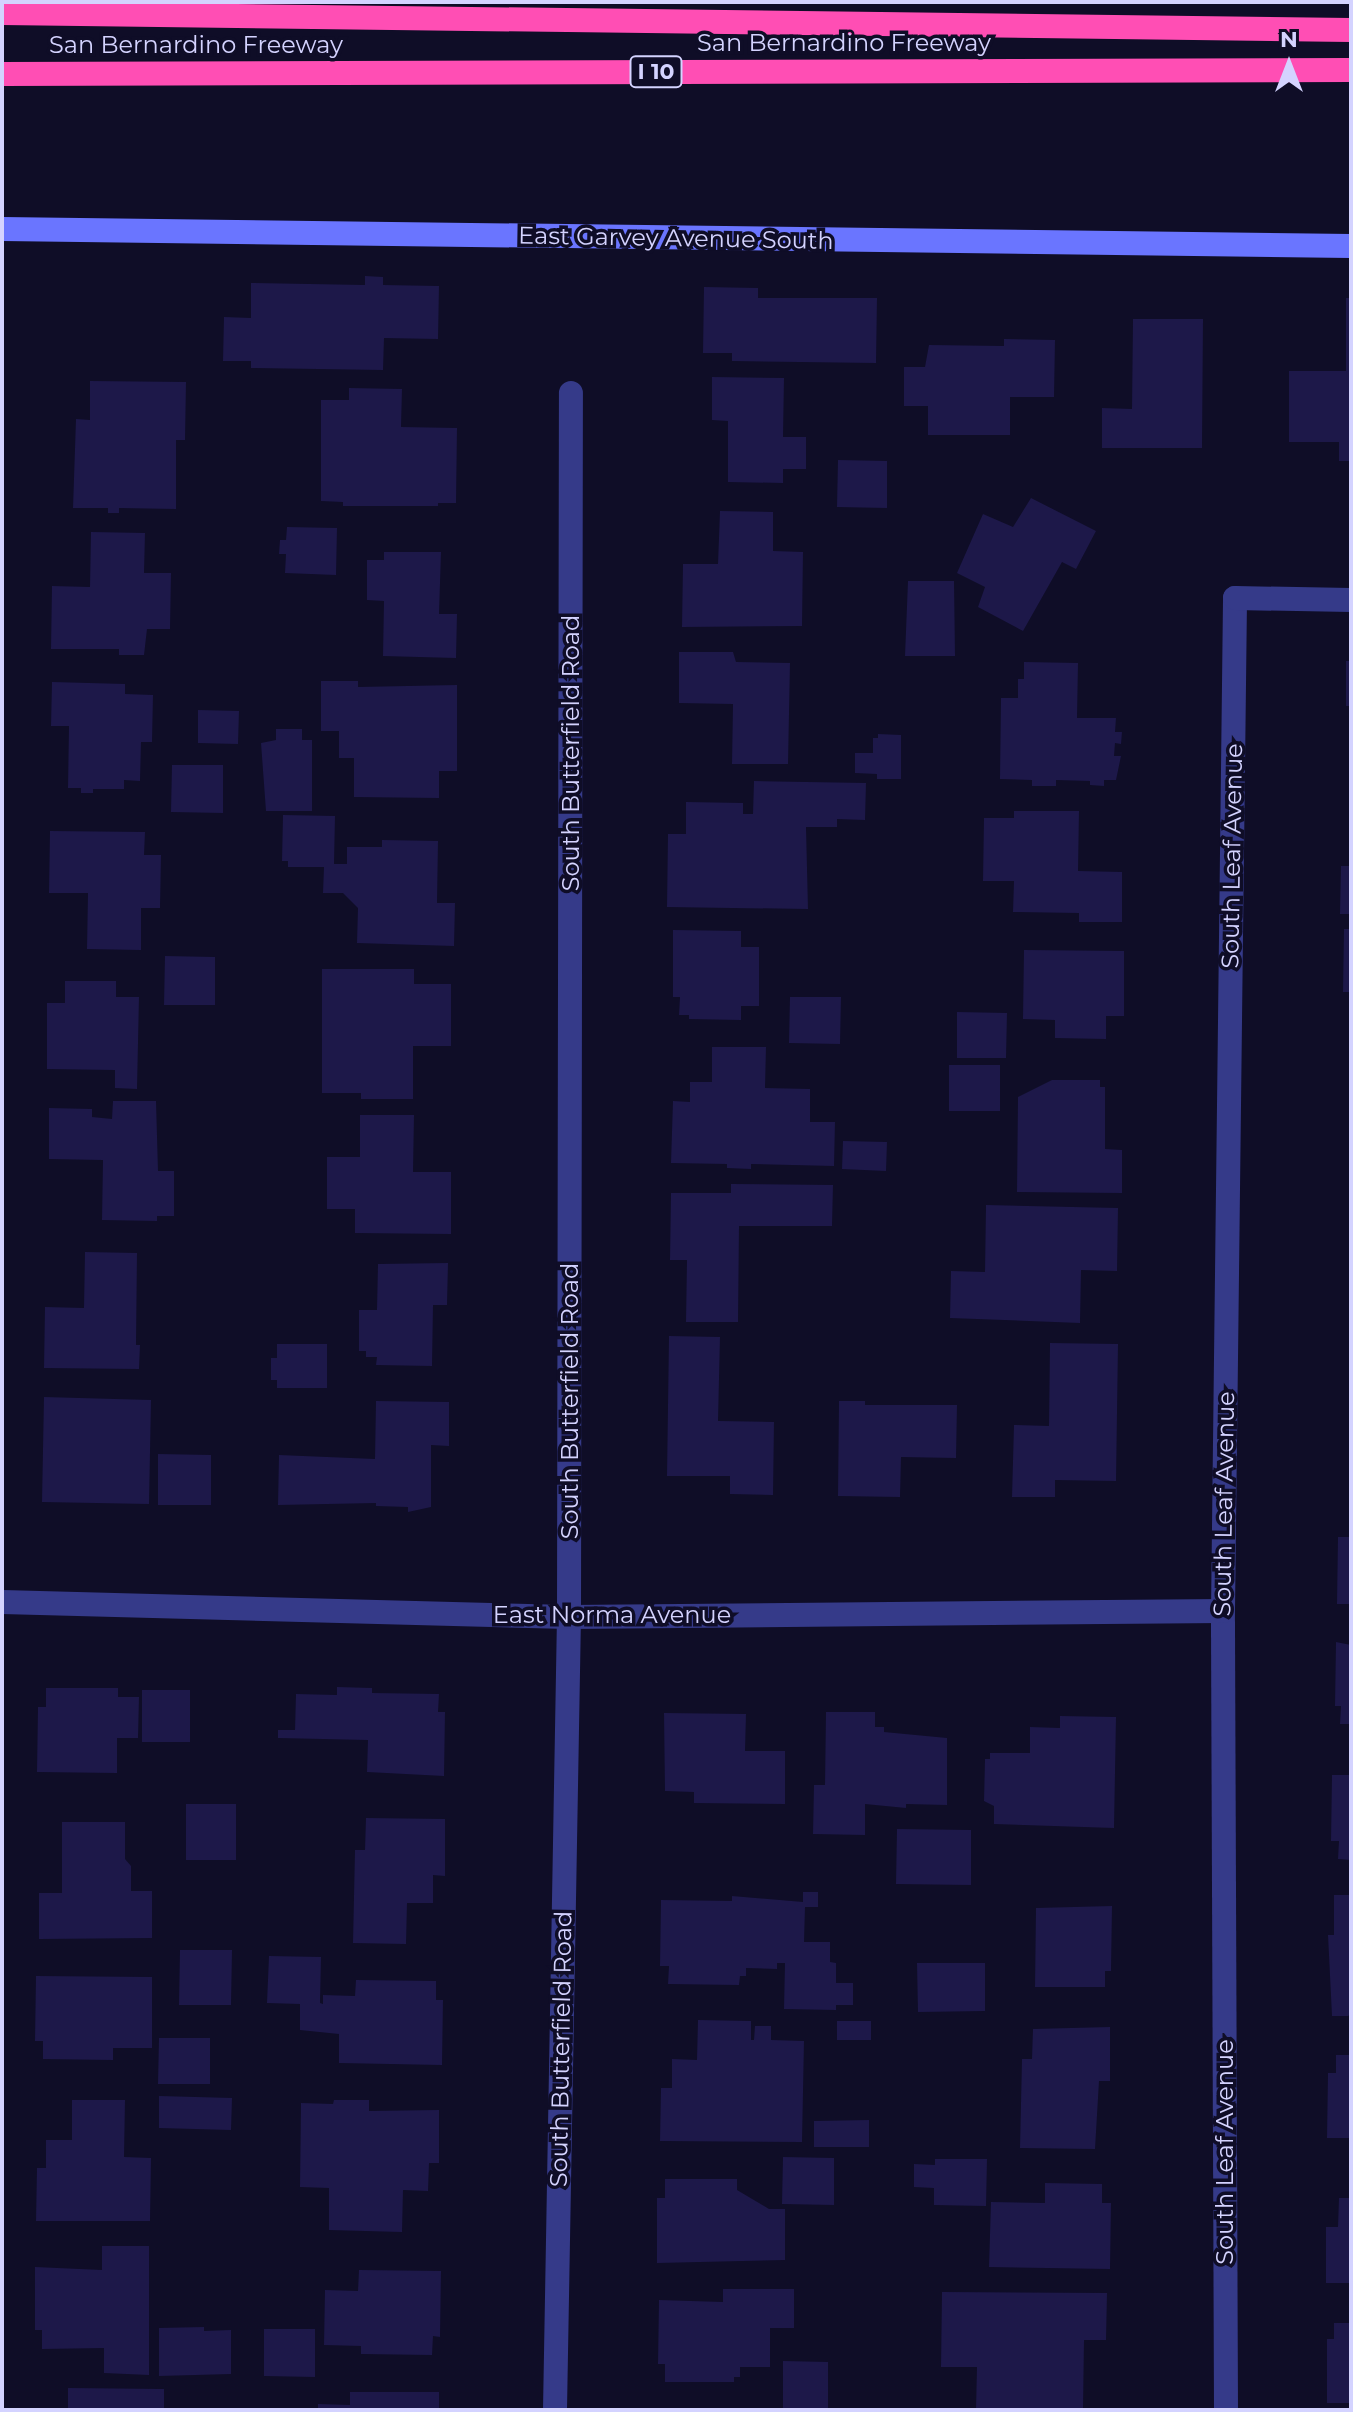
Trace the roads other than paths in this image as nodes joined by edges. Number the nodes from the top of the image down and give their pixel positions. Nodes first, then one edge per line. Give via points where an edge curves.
1 (2, 13) edge
2 (1351, 30) edge
3 (1351, 70) edge
4 (2, 74) edge
5 (2, 229) edge
6 (1351, 246) edge
7 (571, 393) dead end
8 (1351, 600) edge
9 (2, 1602) edge
10 (1223, 1611) junction
11 (569, 1617) junction
12 (555, 2410) edge
13 (1226, 2410) edge

1 - 2 highway
3 - 4 highway, San Bernardino Freeway / I 10
5 - 6 street, East Garvey Avenue South
7 - 11 street, South Butterfield Road
8 - 10 street, South Leaf Avenue via 1235,598
9 - 11 street, East Norma Avenue
10 - 11 street, East Norma Avenue
10 - 13 street, South Leaf Avenue
11 - 12 street, South Butterfield Road

